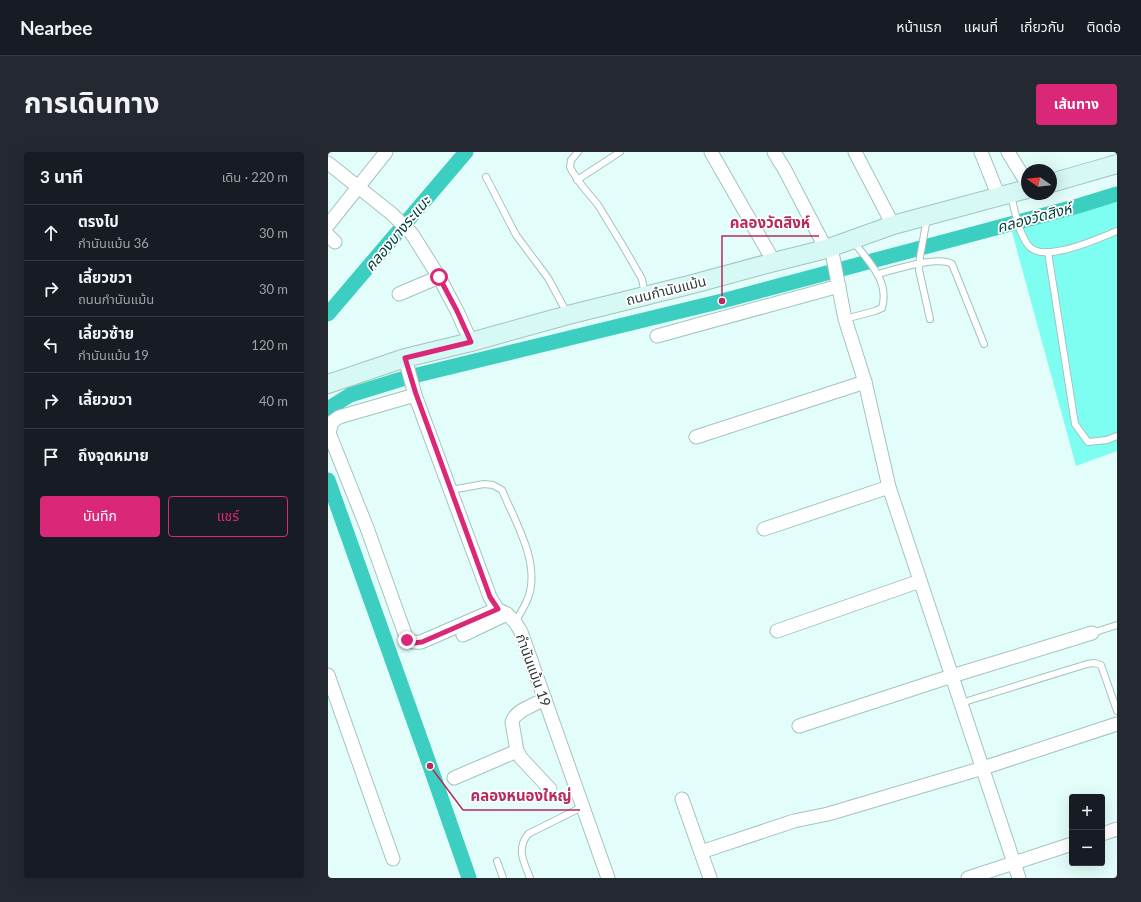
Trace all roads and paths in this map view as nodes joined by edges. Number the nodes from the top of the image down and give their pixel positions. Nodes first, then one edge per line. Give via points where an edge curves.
1 (386, 152) edge
2 (578, 152) edge
3 (620, 152) edge
4 (711, 152) edge
5 (774, 152) edge
6 (855, 152) edge
7 (981, 152) edge
8 (1008, 152) edge
9 (328, 163) edge
10 (1117, 164) edge
11 (1021, 173) edge
12 (486, 177) dead end
13 (577, 180) junction
14 (1057, 181) edge
15 (359, 187) junction
16 (1012, 194) edge
17 (928, 216) junction
18 (328, 225) edge
19 (893, 225) junction
20 (1117, 231) edge
21 (855, 243) junction
22 (1048, 252) junction
23 (831, 253) junction
24 (774, 262) junction
25 (919, 263) junction
26 (878, 274) junction
27 (439, 277) junction
28 (838, 282) junction
29 (399, 294) dead end
30 (645, 296) junction
31 (568, 315) junction
32 (845, 319) junction
33 (930, 319) dead end
34 (657, 336) dead end
35 (471, 342) junction
36 (984, 344) dead end
37 (407, 365) junction
38 (865, 382) junction
39 (328, 384) edge
40 (414, 391) junction
41 (696, 436) dead end
42 (1117, 436) edge
43 (889, 487) junction
44 (451, 490) junction
45 (764, 529) dead end
46 (920, 581) junction
47 (507, 615) junction
48 (1117, 625) edge
49 (777, 631) dead end
50 (1092, 633) joint
51 (464, 635) dead end
52 (328, 675) edge
53 (952, 676) junction
54 (545, 699) junction
55 (961, 703) junction
56 (1117, 711) edge
57 (1117, 724) edge
58 (799, 726) dead end
59 (517, 751) junction
60 (983, 768) junction
61 (454, 778) dead end
62 (550, 789) dead end
63 (682, 799) dead end
64 (584, 806) junction
65 (1117, 830) edge
66 (1105, 833) edge
67 (1069, 845) edge
68 (701, 852) junction
69 (393, 859) dead end
70 (497, 861) dead end
71 (1014, 862) junction
72 (503, 878) edge
73 (530, 878) edge
74 (608, 878) edge
75 (710, 878) edge
76 (968, 878) edge
77 (1019, 878) edge

1 - 15 street
2 - 13 lane via 571,160 570,167
3 - 13 lane
4 - 24 street
5 - 23 street
6 - 19 street
7 - 16 street
8 - 11 street
9 - 15 street
10 - 14 street
12 - 31 lane via 516,235 548,278
13 - 30 lane via 598,205 623,246 642,279
15 - 18 street
15 - 27 street via 412,234
16 - 17 street, ถนนกำนันแม้น
16 - 22 lane via 1028,246 1040,252
17 - 19 street, ถนนกำนันแม้น
17 - 25 lane
19 - 21 street, ถนนกำนันแม้น
20 - 22 lane via 1067,250
21 - 23 street, ถนนกำนันแม้น
21 - 26 lane
22 - 42 lane via 1075,424 1088,442
23 - 24 street, ถนนกำนันแม้น
23 - 28 street
24 - 30 street, ถนนกำนันแม้น
25 - 26 lane
25 - 33 lane
25 - 36 lane via 947,261 952,264
26 - 32 lane via 882,289 882,308
27 - 29 street
27 - 35 street
28 - 32 street
28 - 34 street
30 - 31 street, ถนนกำนันแม้น
31 - 35 street, ถนนกำนันแม้น
32 - 38 street
35 - 37 street, ถนนกำนันแม้น
37 - 39 street, ถนนกำนันแม้น
37 - 40 street, กำนันแม้น 19
38 - 41 street
38 - 43 street
40 - 44 street, กำนันแม้น 19
40 - 47 street via 339,417 332,422 329,433 367,528 407,640 413,643 422,642
43 - 45 street
43 - 46 street
44 - 47 street, กำนันแม้น 19 via 490,597
44 - 47 lane via 484,484 502,490 528,550 532,567 532,585 528,598
46 - 49 street
46 - 53 street
47 - 51 street
47 - 54 street, กำนันแม้น 19 via 521,632
48 - 50 lane
50 - 53 street
52 - 69 street
53 - 55 street
53 - 58 street
54 - 59 street via 513,718
54 - 64 street, กำนันแม้น 19
55 - 56 lane via 1094,663 1101,665 1105,673
55 - 60 street
57 - 60 street
59 - 61 street
59 - 62 street
60 - 68 street via 828,814 794,820
60 - 71 street
63 - 68 street
64 - 73 lane via 528,834 524,839 521,855
64 - 74 street, กำนันแม้น 19
65 - 66 street
67 - 71 street
68 - 75 street
70 - 72 lane
71 - 76 street
71 - 77 street

